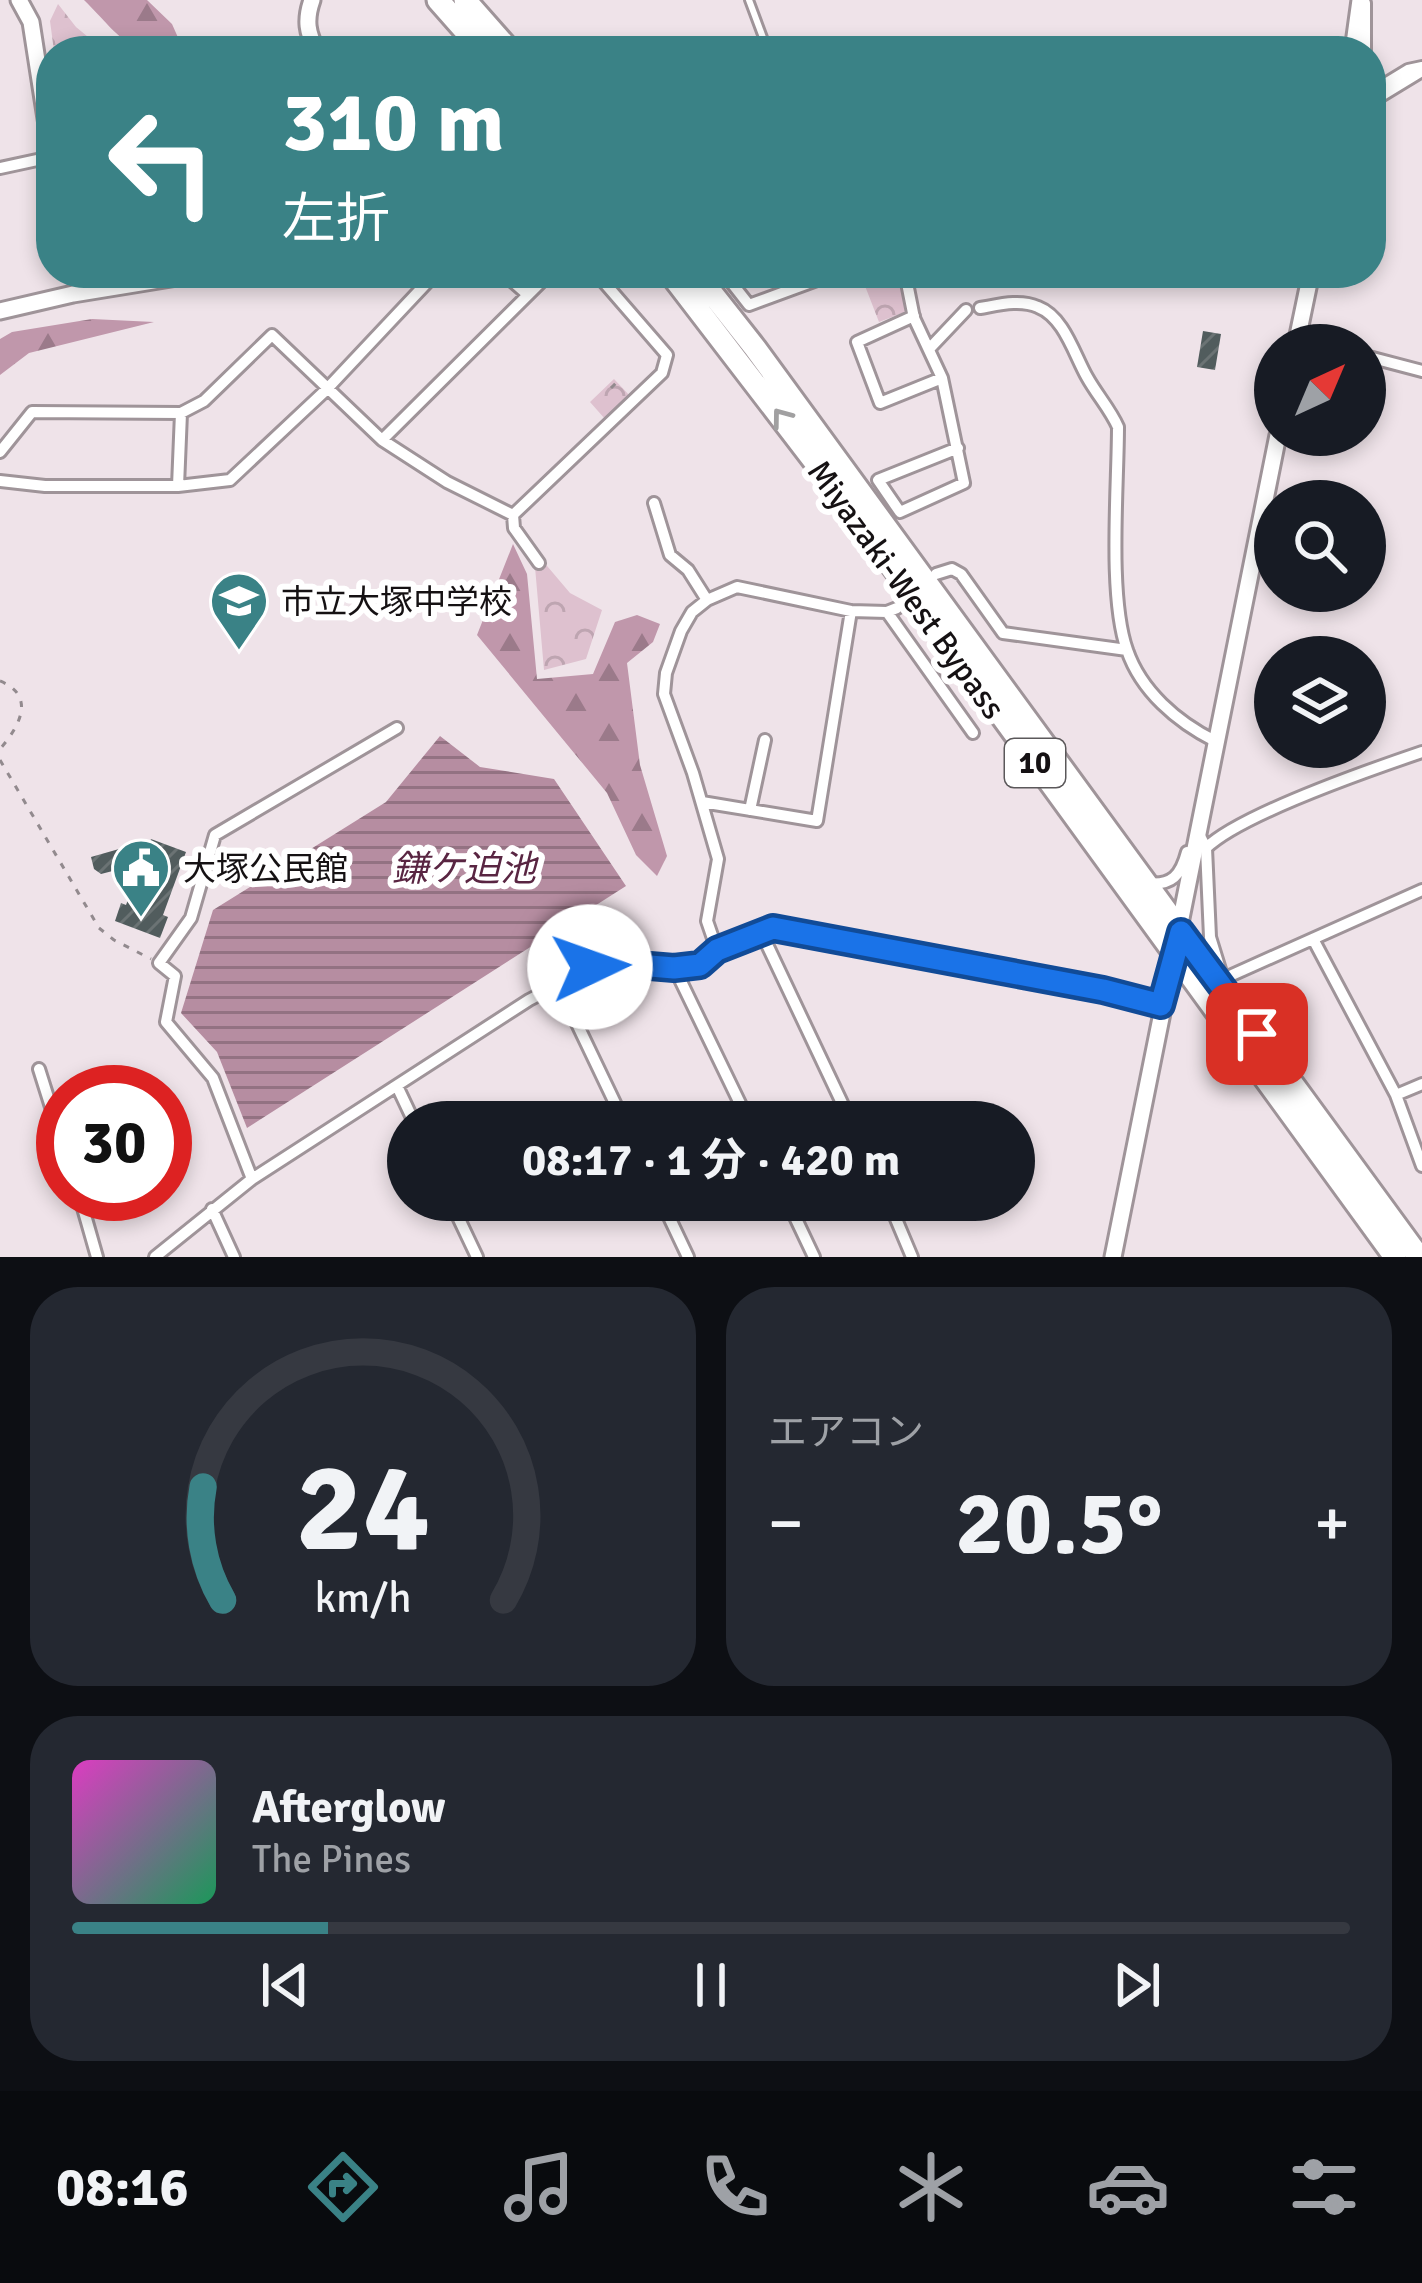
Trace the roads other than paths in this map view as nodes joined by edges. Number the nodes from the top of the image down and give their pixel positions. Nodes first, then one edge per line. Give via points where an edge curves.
1 (19, 0) edge
2 (312, 0) edge
3 (438, 0) edge
4 (465, 0) edge
5 (749, 0) edge
6 (1363, 0) edge
7 (309, 36) edge
8 (470, 36) edge
9 (497, 36) edge
10 (762, 36) edge
11 (1356, 36) edge
12 (1364, 36) edge
13 (36, 55) edge
14 (1422, 69) edge
15 (1386, 83) edge
16 (1386, 92) edge
17 (36, 158) edge
18 (0, 168) edge
19 (73, 288) edge
20 (111, 288) edge
21 (422, 288) edge
22 (520, 288) edge
23 (534, 288) edge
24 (609, 288) edge
25 (681, 288) edge
26 (708, 288) edge
27 (736, 288) edge
28 (794, 288) edge
29 (908, 288) edge
30 (1308, 288) edge
31 (74, 294) junction
32 (527, 294) junction
33 (980, 308) dead end
34 (966, 310) dead end
35 (0, 311) edge
36 (914, 316) junction
37 (1300, 324) edge
38 (930, 348) junction
39 (1386, 362) edge
40 (1422, 371) edge
41 (942, 378) junction
42 (326, 390) junction
43 (181, 413) junction
44 (382, 440) junction
45 (958, 448) junction
46 (0, 452) edge
47 (1274, 456) edge
48 (0, 481) edge
49 (178, 486) junction
50 (654, 503) dead end
51 (513, 515) junction
52 (539, 563) dead end
53 (936, 574) dead end
54 (707, 600) junction
55 (851, 611) junction
56 (1127, 650) junction
57 (397, 728) dead end
58 (973, 733) dead end
59 (765, 740) dead end
60 (1215, 741) junction
61 (1422, 752) edge
62 (702, 802) junction
63 (750, 810) junction
64 (1202, 840) junction
65 (1140, 874) junction
66 (1422, 890) edge
67 (762, 934) junction
68 (1313, 939) junction
69 (1178, 942) junction
70 (717, 950) junction
71 (674, 968) junction
72 (559, 986) junction
73 (1227, 988) junction
74 (1161, 1005) junction
75 (1422, 1084) edge
76 (397, 1086) junction
77 (1396, 1095) junction
78 (404, 1101) edge
79 (614, 1101) edge
80 (739, 1101) edge
81 (841, 1101) edge
82 (1422, 1166) edge
83 (252, 1179) junction
84 (212, 1209) junction
85 (87, 1221) edge
86 (461, 1221) edge
87 (671, 1221) edge
88 (797, 1221) edge
89 (897, 1221) edge
90 (1405, 1255) edge
91 (97, 1257) edge
92 (155, 1257) edge
93 (234, 1257) edge
94 (477, 1257) edge
95 (688, 1257) edge
96 (814, 1257) edge
97 (912, 1257) edge
98 (1113, 1257) edge

1 - 13 street
2 - 7 street
3 - 8 highway
4 - 9 highway
5 - 10 lane
6 - 11 street
6 - 12 street
14 - 15 street
14 - 16 street
17 - 18 street
19 - 31 street
20 - 31 street
21 - 42 street
22 - 32 street
23 - 32 street
24 - 51 street via 667,355 662,373
69 -> 25 highway, Miyazaki-West Bypass / 10
26 - 65 highway, Miyazaki-West Bypass / 10
27 - 28 street via 749,304
29 - 36 street
30 - 37 street
31 - 35 street
32 - 44 street
33 - 56 street via 1044,309 1118,427 1117,572
34 - 38 street
36 - 38 street
36 - 41 street via 857,342 880,403
38 - 41 street
39 - 40 street
41 - 45 street
42 - 43 street via 272,335
42 - 44 street
42 - 49 street via 230,480
43 - 46 street via 32,412
43 - 49 street
44 - 51 street
45 - 45 street via 878,480 900,512 964,483
47 - 60 street
48 - 49 street
50 - 54 street via 670,555
51 - 52 street
53 - 56 street via 961,574 1004,633
54 - 55 street via 737,587
54 - 62 street via 681,631 664,694
55 - 58 street via 892,610 895,628
55 - 63 street via 817,820
56 - 60 street via 1148,689
57 - 83 street via 215,835 191,918 159,963 175,976 166,1022 213,1078
59 - 63 street
60 - 64 street
61 - 64 street
62 - 63 street
62 - 70 street via 718,859 707,921
64 - 65 street via 1189,843 1183,871 1172,880 1146,883
64 - 69 street
64 - 73 street via 1210,938
65 - 69 highway, Miyazaki-West Bypass / 10
66 - 68 street
67 - 70 street
67 - 74 street via 794,931
67 - 81 street
68 - 73 street
68 - 77 street
69 - 73 highway, Miyazaki-West Bypass / 10
69 - 74 street
69 - 90 highway, Miyazaki-West Bypass / 10
70 - 71 street via 700,965
71 - 72 street via 602,962
71 - 80 street
72 - 76 street
72 - 79 street
73 - 90 highway, Miyazaki-West Bypass / 10
74 - 98 street
75 - 77 street
76 - 78 street
76 - 83 street
77 - 82 street
83 - 84 street
84 - 92 street
84 - 93 street
85 - 91 street
86 - 94 street
87 - 95 street
88 - 96 street
89 - 97 street

